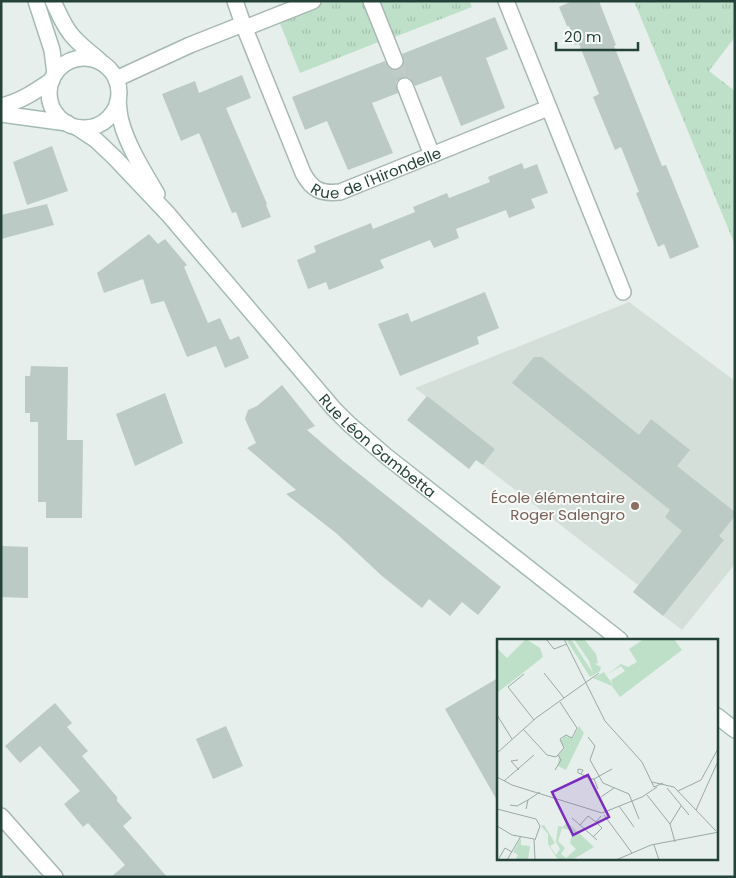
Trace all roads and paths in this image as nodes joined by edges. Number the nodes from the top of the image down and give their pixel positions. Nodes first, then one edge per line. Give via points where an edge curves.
1 (36, 1) edge
2 (53, 1) edge
3 (235, 1) edge
4 (313, 1) edge
5 (371, 1) edge
6 (506, 1) edge
7 (244, 26) junction
8 (395, 61) tunnel mouth
9 (105, 65) junction
10 (54, 77) junction
11 (116, 78) junction
12 (405, 86) tunnel mouth
13 (118, 101) junction
14 (1, 106) edge
15 (548, 108) junction
16 (1, 114) edge
17 (73, 126) junction
18 (432, 155) junction
19 (168, 214) junction
20 (623, 292) dead end
21 (619, 639) edge
22 (718, 717) edge
23 (735, 730) edge
24 (1, 816) edge
25 (55, 877) edge

1 - 10 street via 52,50
2 - 9 street via 71,34
3 - 7 street, Rue de l'Hirondelle
4 - 7 street
5 - 8 street
6 - 15 street
7 - 11 street
7 - 18 street, Rue de l'Hirondelle via 303,173 317,190 340,192
9 - 10 street via 89,58 77,59 62,66
9 - 11 street
10 - 14 street via 17,102
10 - 17 street via 50,91 53,108 59,117
11 - 13 street
12 - 18 street
13 - 17 street via 110,117 101,124 90,128
13 - 19 street, Rue Léon Gambetta via 125,133
15 - 18 street, Rue de l'Hirondelle
15 - 20 street
16 - 17 street
17 - 19 street, Rue Léon Gambetta via 96,140
19 - 21 street, Rue Léon Gambetta via 349,424
22 - 23 street
24 - 25 street

